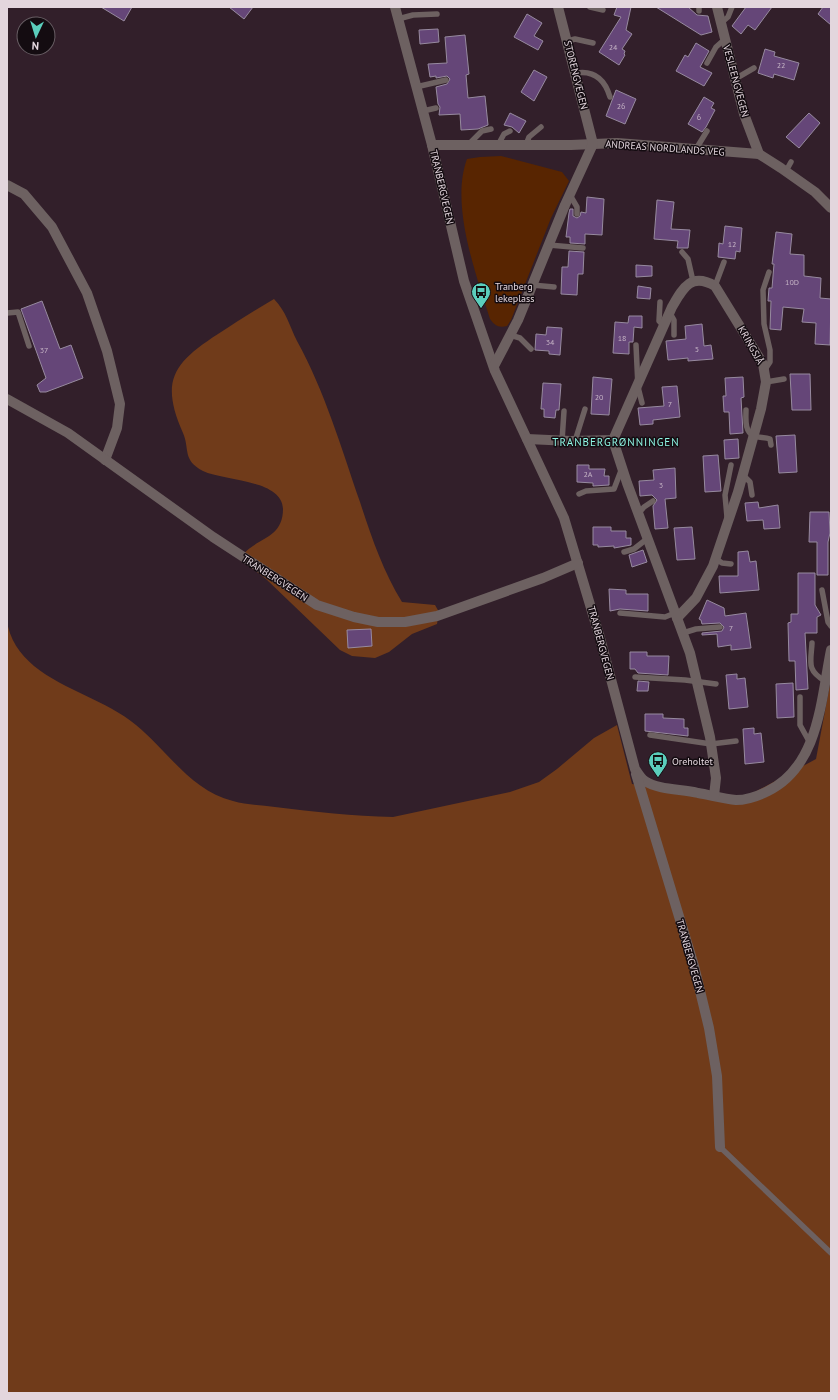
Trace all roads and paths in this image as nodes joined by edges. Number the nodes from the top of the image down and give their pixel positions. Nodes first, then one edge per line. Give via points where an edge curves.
1 (395, 7) edge
2 (558, 7) edge
3 (590, 7) edge
4 (717, 7) edge
5 (732, 7) edge
6 (604, 10) dead end
7 (437, 14) dead end
8 (398, 19) junction
9 (721, 23) junction
10 (725, 39) junction
11 (568, 41) junction
12 (593, 43) dead end
13 (707, 63) dead end
14 (754, 68) dead end
15 (576, 73) junction
16 (735, 79) junction
17 (446, 80) dead end
18 (416, 87) junction
19 (610, 97) dead end
20 (436, 108) dead end
21 (423, 111) junction
22 (541, 127) dead end
23 (490, 129) dead end
24 (510, 131) dead end
25 (707, 131) dead end
26 (594, 144) junction
27 (432, 145) junction
28 (468, 145) junction
29 (498, 145) junction
30 (526, 145) junction
31 (696, 149) junction
32 (758, 154) junction
33 (7, 185) edge
34 (570, 195) junction
35 (831, 208) edge
36 (577, 214) dead end
37 (549, 245) junction
38 (583, 248) dead end
39 (682, 252) dead end
40 (724, 262) dead end
41 (769, 272) dead end
42 (693, 281) junction
43 (532, 285) junction
44 (715, 286) junction
45 (554, 287) dead end
46 (660, 302) dead end
47 (670, 312) junction
48 (7, 313) edge
49 (664, 326) junction
50 (510, 335) junction
51 (674, 336) dead end
52 (636, 345) dead end
53 (29, 346) dead end
54 (531, 349) dead end
55 (494, 366) junction
56 (765, 377) junction
57 (784, 379) dead end
58 (638, 387) junction
59 (10, 402) edge
60 (642, 402) dead end
61 (585, 409) dead end
62 (746, 410) dead end
63 (564, 411) dead end
64 (754, 436) junction
65 (527, 439) junction
66 (613, 440) junction
67 (562, 441) junction
68 (575, 441) junction
69 (771, 445) dead end
70 (106, 460) junction
71 (731, 464) dead end
72 (622, 467) junction
73 (743, 475) junction
74 (579, 494) dead end
75 (752, 495) dead end
76 (653, 501) dead end
77 (638, 514) junction
78 (728, 522) junction
79 (648, 538) junction
80 (624, 552) dead end
81 (715, 558) junction
82 (578, 563) junction
83 (731, 564) dead end
84 (822, 590) dead end
85 (620, 613) dead end
86 (676, 616) junction
87 (831, 626) edge
88 (720, 627) dead end
89 (683, 632) junction
90 (812, 643) dead end
91 (831, 650) edge
92 (635, 678) dead end
93 (825, 681) junction
94 (697, 682) junction
95 (716, 684) dead end
96 (800, 697) dead end
97 (650, 735) dead end
98 (736, 741) dead end
99 (810, 743) junction
100 (711, 744) junction
101 (635, 770) junction
102 (714, 796) junction
103 (720, 1147) joint
104 (831, 1253) edge

1 - 8 street, TRANBERGVEGEN
2 - 11 street, STORENGVEGEN
3 - 6 lane
4 - 9 street, VESLEENGVEGEN
5 - 9 lane via 728,17
7 - 8 lane via 413,15
8 - 18 street, TRANBERGVEGEN
9 - 10 street, VESLEENGVEGEN
10 - 13 lane via 716,47
10 - 16 street, VESLEENGVEGEN
11 - 12 lane via 575,39
11 - 15 street, STORENGVEGEN
14 - 16 lane
15 - 19 lane via 584,71 594,74 603,82
15 - 26 street, STORENGVEGEN
16 - 32 street, VESLEENGVEGEN
17 - 18 lane
18 - 21 street, TRANBERGVEGEN
20 - 21 lane
21 - 27 street, TRANBERGVEGEN
22 - 30 lane via 529,137
23 - 28 lane via 482,131
24 - 29 lane via 504,134
25 - 31 lane
26 - 30 street, ANDREAS NORDLANDS VEG
26 - 31 street, ANDREAS NORDLANDS VEG via 617,143
26 - 34 street
27 - 28 street, ANDREAS NORDLANDS VEG
27 - 55 street, TRANBERGVEGEN via 464,281
28 - 29 street, ANDREAS NORDLANDS VEG
29 - 30 street, ANDREAS NORDLANDS VEG
31 - 32 street, ANDREAS NORDLANDS VEG
32 - 35 street, ANDREAS NORDLANDS VEG via 788,166
33 - 70 street via 24,194 52,227 87,293 107,351 120,404 117,428
34 - 36 lane via 577,207
34 - 37 street
37 - 38 lane
37 - 43 street
39 - 42 lane via 688,259
40 - 44 lane
41 - 56 lane via 763,290 764,324 770,350 770,362
42 - 44 street via 707,281
42 - 47 street via 683,288
43 - 45 lane
43 - 50 street
44 - 56 street, KRINGSJÅ via 762,364
46 - 49 lane via 659,321
47 - 49 street
47 - 51 lane via 674,320
48 - 53 lane via 18,312
49 - 58 street
50 - 54 lane via 520,338
50 - 55 street
52 - 58 lane
55 - 65 street, TRANBERGVEGEN
56 - 57 lane
56 - 64 street
58 - 60 lane
58 - 66 street
59 - 70 street, TRANBERGVEGEN via 68,433
61 - 68 lane
62 - 64 lane via 748,432
63 - 67 lane
64 - 69 lane via 770,439
64 - 73 street
65 - 67 street
65 - 82 street, TRANBERGVEGEN via 564,518
66 - 68 street
66 - 72 street
67 - 68 street
70 - 82 street, TRANBERGVEGEN via 213,537 317,605 354,617 378,622 405,622 437,616
71 - 78 lane via 725,495
72 - 74 lane via 614,489
72 - 77 street
73 - 75 lane via 750,482
73 - 78 street
76 - 77 lane
77 - 79 street
78 - 81 street
79 - 80 lane via 634,549
79 - 86 street
81 - 83 lane via 722,563
81 - 86 street via 696,598
82 - 101 street, TRANBERGVEGEN
84 - 87 lane
85 - 86 lane
86 - 89 street
88 - 89 lane via 696,628
89 - 94 street
90 - 93 lane via 810,665 815,675
91 - 93 street
92 - 94 lane
93 - 99 street
94 - 95 lane
94 - 100 street
96 - 99 lane via 800,725
97 - 100 lane
98 - 100 lane
99 - 102 street via 797,767 772,789 756,797 737,800
100 - 102 street via 716,778
101 - 102 street, TRANBERGVEGEN via 644,781 659,786
101 - 103 street, TRANBERGVEGEN via 694,966 709,1028 717,1076
103 - 104 lane

